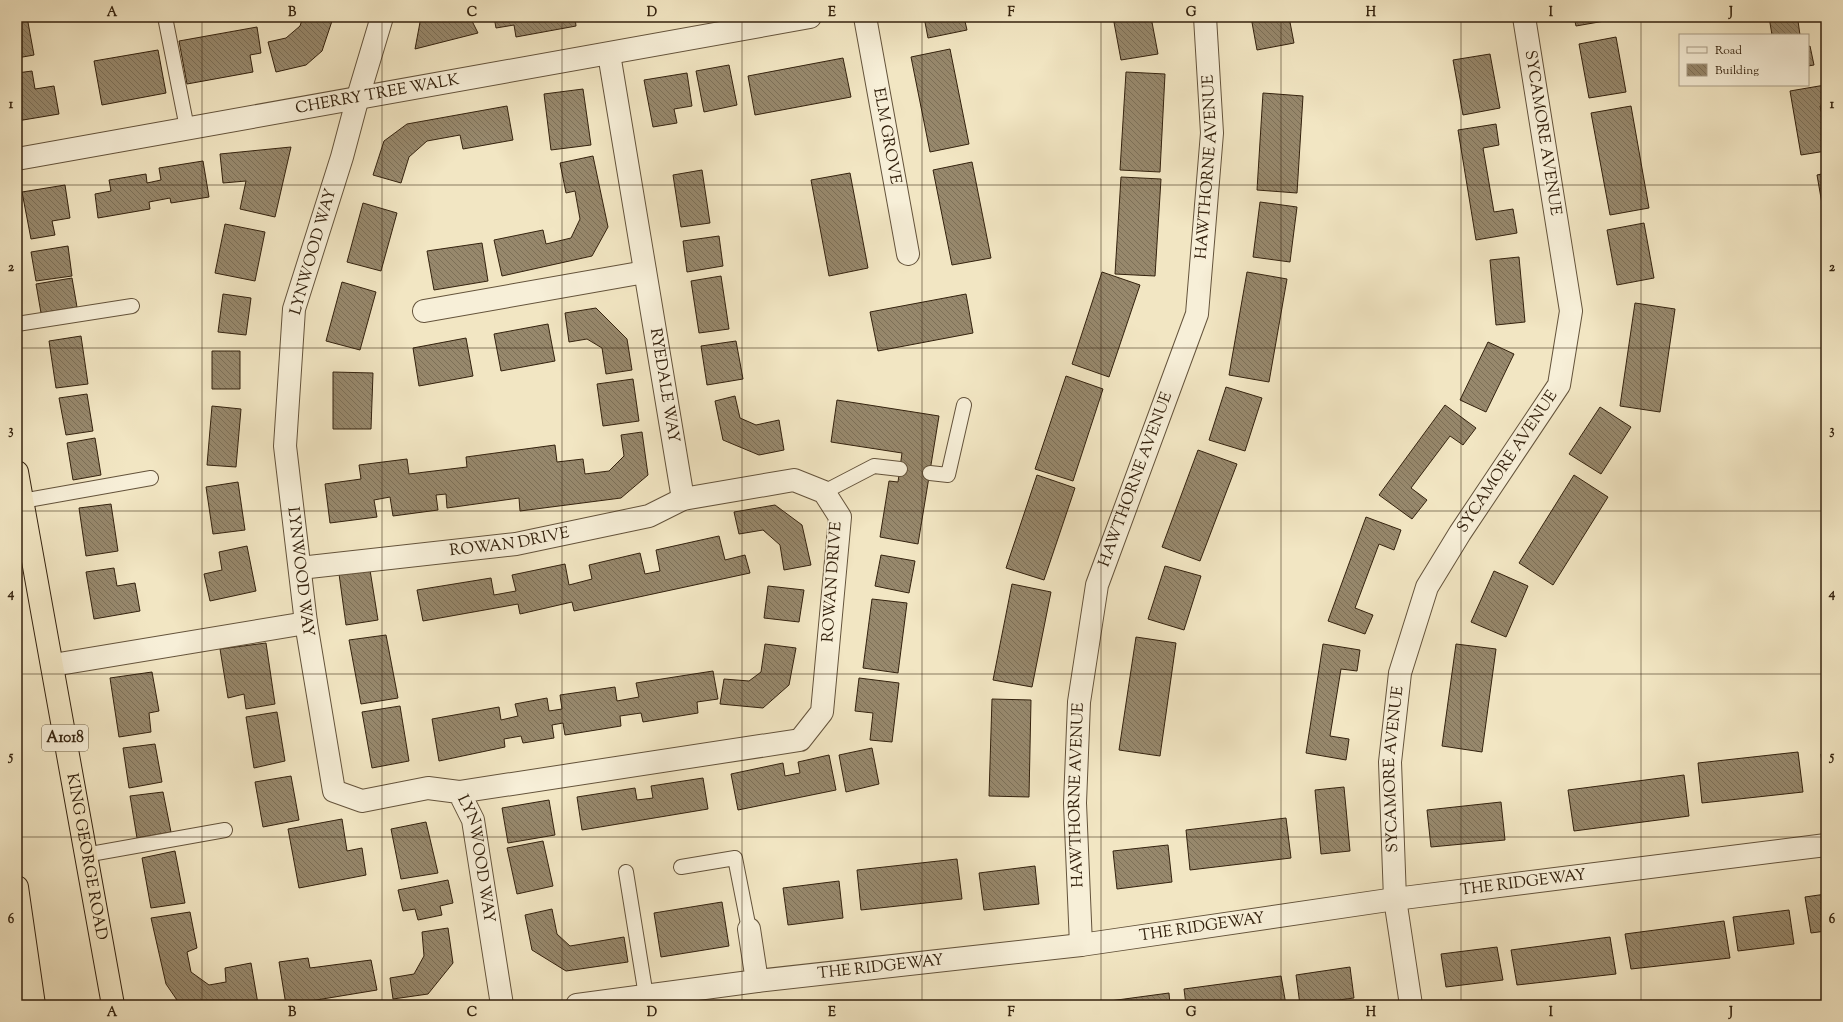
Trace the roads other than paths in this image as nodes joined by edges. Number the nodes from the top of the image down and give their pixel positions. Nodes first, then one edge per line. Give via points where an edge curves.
1 (165, 17) edge
2 (382, 17) edge
3 (810, 17) edge
4 (865, 17) edge
5 (1205, 17) edge
6 (1524, 17) edge
7 (609, 54) junction
8 (358, 97) junction
9 (187, 128) junction
10 (17, 160) edge
11 (908, 254) dead end
12 (645, 272) junction
13 (132, 306) dead end
14 (424, 311) dead end
15 (17, 324) edge
16 (964, 406) dead end
17 (900, 469) dead end
18 (17, 472) edge
19 (930, 473) dead end
20 (151, 478) dead end
21 (824, 492) junction
22 (683, 499) junction
23 (22, 501) junction
24 (300, 568) junction
25 (306, 623) junction
26 (52, 665) junction
27 (458, 792) junction
28 (225, 830) dead end
29 (1826, 845) edge
30 (85, 855) junction
31 (681, 867) dead end
32 (626, 872) dead end
33 (17, 887) edge
34 (1396, 899) junction
35 (749, 929) joint
36 (1081, 945) junction
37 (757, 981) junction
38 (646, 996) junction
39 (612, 1003) edge
40 (34, 1005) edge
41 (113, 1005) edge
42 (502, 1005) edge
43 (577, 1005) edge
44 (1411, 1005) edge

1 - 9 lane
2 - 8 street, LYNWOOD WAY
3 - 7 street, CHERRY TREE WALK
4 - 11 street, ELM GROVE
5 - 36 street, HAWTHORNE AVENUE via 1212,133 1197,314 1097,585 1079,702 1075,803
6 - 34 street, SYCAMORE AVENUE via 1571,311 1559,385 1426,587 1400,673 1390,762
7 - 8 street, CHERRY TREE WALK
7 - 12 street, RYEDALE WAY
8 - 9 street, CHERRY TREE WALK
8 - 24 street, LYNWOOD WAY via 342,157 294,309 285,446
9 - 10 street, CHERRY TREE WALK
12 - 14 street
12 - 22 street, RYEDALE WAY
13 - 15 lane
16 - 19 lane via 948,475
17 - 21 lane via 874,466
18 - 23 highway, KING GEORGE ROAD / A1018
20 - 23 lane
21 - 22 street, ROWAN DRIVE via 794,480
21 - 27 street, ROWAN DRIVE via 840,518 822,712 800,740
22 - 24 street, ROWAN DRIVE via 649,516 516,544
23 - 26 highway, KING GEORGE ROAD / A1018
24 - 25 street, LYNWOOD WAY
25 - 26 street
25 - 27 street, LYNWOOD WAY via 334,791 362,801 428,788
26 - 30 highway, KING GEORGE ROAD / A1018
27 - 42 street, LYNWOOD WAY via 473,820
28 - 30 lane
29 - 34 street, THE RIDGEWAY
30 - 41 highway, KING GEORGE ROAD / A1018
31 - 35 lane via 735,858
32 - 38 lane
33 - 40 highway
34 - 36 street, THE RIDGEWAY
34 - 44 street, SYCAMORE AVENUE
35 - 37 street
36 - 37 street, THE RIDGEWAY
37 - 38 street, THE RIDGEWAY
38 - 39 street, THE RIDGEWAY
39 - 43 street, THE RIDGEWAY

